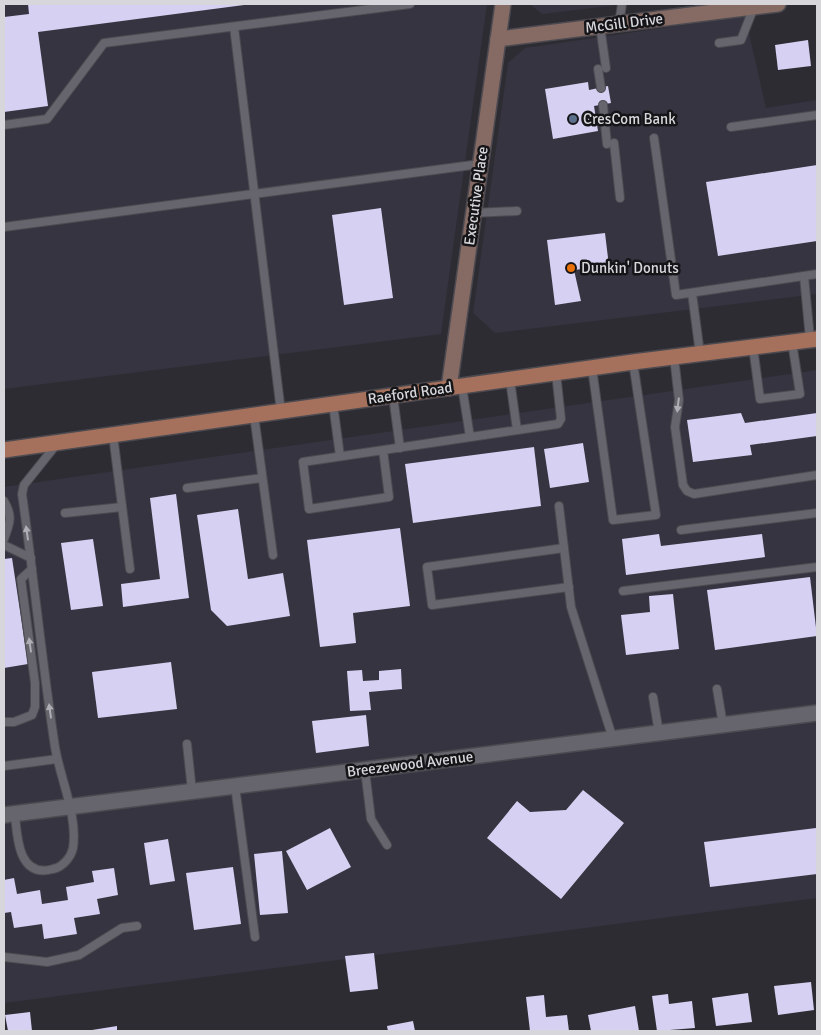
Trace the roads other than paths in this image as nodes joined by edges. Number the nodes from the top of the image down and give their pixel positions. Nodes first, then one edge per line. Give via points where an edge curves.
1 (410, 4) edge
2 (503, 4) edge
3 (622, 4) edge
4 (778, 4) edge
5 (754, 7) junction
6 (619, 24) junction
7 (600, 26) junction
8 (234, 27) junction
9 (498, 39) junction
10 (720, 43) dead end
11 (601, 88) dead end
12 (603, 105) dead end
13 (817, 115) edge
14 (4, 125) edge
15 (731, 127) dead end
16 (654, 138) dead end
17 (480, 164) junction
18 (255, 194) junction
19 (620, 198) dead end
20 (517, 211) dead end
21 (473, 213) junction
22 (4, 227) edge
23 (817, 274) edge
24 (804, 276) junction
25 (692, 293) junction
26 (814, 339) edge
27 (792, 342) junction
28 (753, 347) junction
29 (700, 354) junction
30 (674, 357) junction
31 (633, 362) junction
32 (592, 368) junction
33 (556, 373) junction
34 (510, 380) junction
35 (456, 387) junction
36 (393, 396) junction
37 (333, 404) junction
38 (281, 412) junction
39 (254, 415) junction
40 (517, 430) junction
41 (113, 435) junction
42 (470, 437) junction
43 (57, 443) junction
44 (400, 448) junction
45 (4, 450) edge
46 (383, 450) junction
47 (340, 456) junction
48 (817, 475) edge
49 (262, 478) junction
50 (187, 488) dead end
51 (4, 500) edge
52 (559, 506) dead end
53 (122, 507) junction
54 (65, 513) dead end
55 (817, 513) edge
56 (681, 530) dead end
57 (4, 539) edge
58 (4, 545) edge
59 (564, 548) junction
60 (272, 555) dead end
61 (31, 558) junction
62 (817, 567) edge
63 (32, 568) junction
64 (130, 569) dead end
65 (569, 587) junction
66 (623, 591) dead end
67 (716, 689) dead end
68 (653, 697) dead end
69 (817, 713) edge
70 (4, 722) edge
71 (723, 725) junction
72 (659, 733) junction
73 (614, 739) junction
74 (187, 744) dead end
75 (57, 759) junction
76 (4, 766) edge
77 (364, 770) junction
78 (235, 786) junction
79 (192, 791) junction
80 (70, 807) junction
81 (10, 814) edge
82 (387, 845) dead end
83 (137, 926) dead end
84 (255, 937) dead end
85 (4, 958) edge

1 - 8 lane
2 - 9 street, Executive Place
3 - 6 lane
4 - 5 street, McGill Drive
5 - 6 street, McGill Drive
5 - 10 lane via 741,40
6 - 7 street, McGill Drive
7 - 9 street, McGill Drive
7 - 11 lane
8 - 14 lane via 104,43 47,119
8 - 18 lane
9 - 17 street, Executive Place
12 - 19 lane
13 - 15 lane
16 - 25 lane via 676,295
17 - 18 lane
17 - 21 street, Executive Place
18 - 22 lane
18 - 38 lane
20 - 21 lane
21 - 35 street, Executive Place
23 - 24 lane
24 - 25 lane
24 - 26 lane
25 - 29 lane
26 - 27 main road, Raeford Road
27 - 28 main road, Raeford Road
27 - 28 lane via 800,394 760,399
28 - 29 main road, Raeford Road
29 - 30 main road, Raeford Road
30 - 31 main road, Raeford Road
30 -> 48 lane via 679,400 675,427 683,485 687,491 694,494
31 - 32 main road, Raeford Road
31 - 32 lane via 656,515 613,520
32 - 33 main road, Raeford Road
33 - 34 main road, Raeford Road
33 - 40 lane via 561,419 558,424
34 - 35 main road, Raeford Road
34 - 40 lane
35 - 36 main road, Raeford Road
35 - 42 lane
36 - 37 main road, Raeford Road
36 - 44 lane
37 - 38 main road, Raeford Road
37 - 47 lane
38 - 39 main road, Raeford Road
39 - 41 main road, Raeford Road
39 - 49 lane
40 - 42 lane
41 - 43 main road, Raeford Road
41 - 53 lane
42 - 44 lane
43 - 45 main road, Raeford Road
61 -> 43 lane via 22,489
44 - 46 lane
46 - 47 lane
46 - 47 lane via 389,497 309,509 303,462
49 - 50 lane
49 - 60 lane
51 - 57 lane via 10,520
52 - 59 lane
53 - 54 lane
53 - 64 lane
55 - 56 lane
58 - 61 lane
59 - 65 lane
59 - 65 lane via 427,567 432,605
61 - 63 lane
62 - 66 lane
70 -> 63 lane via 32,715 35,707 35,682 21,579
75 -> 63 lane
65 - 73 lane via 571,607
67 - 71 lane
68 - 72 lane
69 - 71 street, Breezewood Avenue
71 - 72 street, Breezewood Avenue
72 - 73 street, Breezewood Avenue
73 - 77 street, Breezewood Avenue
74 - 79 lane
75 - 76 lane
75 - 80 lane
77 - 78 street, Breezewood Avenue
77 - 82 lane via 371,819
78 - 79 street, Breezewood Avenue
78 - 84 lane
79 - 80 street, Breezewood Avenue
80 - 81 street, Breezewood Avenue
80 - 81 lane via 72,849 69,857 55,869 37,869 23,858
83 - 85 lane via 122,928 79,955 48,962

